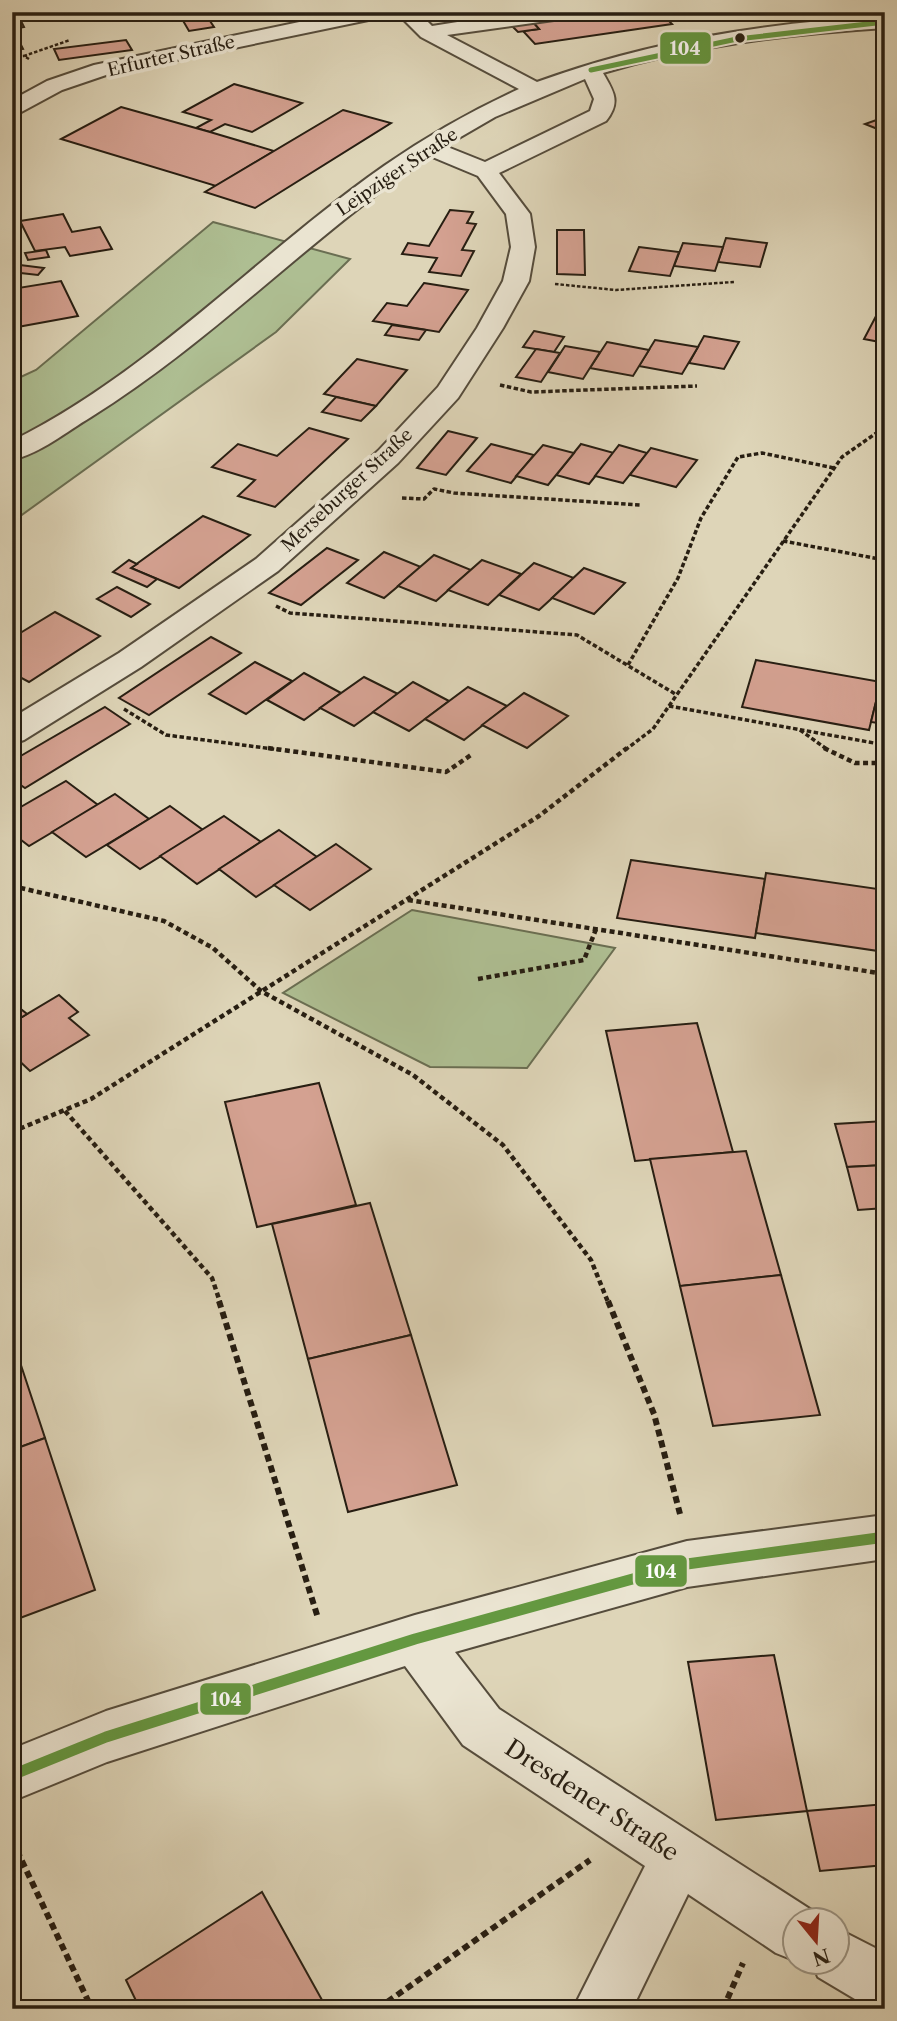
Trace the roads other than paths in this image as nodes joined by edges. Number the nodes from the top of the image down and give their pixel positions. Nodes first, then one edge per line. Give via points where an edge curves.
1 (378, 12) edge
2 (406, 12) edge
3 (568, 12) edge
4 (885, 22) edge
5 (428, 33) junction
6 (214, 46) junction
7 (240, 62) dead end
8 (591, 70) junction
9 (536, 89) junction
10 (12, 110) edge
11 (428, 147) junction
12 (486, 171) junction
13 (12, 452) edge
14 (12, 733) edge
15 (885, 1538) edge
16 (415, 1639) junction
17 (12, 1774) edge
18 (657, 1843) junction
19 (782, 1924) edge
20 (852, 1965) edge
21 (885, 1985) edge
22 (601, 2009) edge

1 - 6 street, Erfurter Straße
2 - 5 street
3 - 5 street
4 - 8 street, Leipziger Straße via 723,38
5 - 9 street
6 - 7 street via 225,57
6 - 10 street, Erfurter Straße via 70,80
8 - 9 street, Leipziger Straße
8 - 12 street via 607,101 606,109
9 - 11 street, Leipziger Straße
11 - 12 street
11 - 13 street, Leipziger Straße via 331,217 173,349
12 - 14 street, Merseburger Straße via 518,214 523,247 516,281 491,328 447,392 388,457 267,565 130,660
15 - 16 street via 687,1564
16 - 17 street via 106,1737
16 - 18 street, Dresdener Straße via 481,1727
18 - 19 street, Dresdener Straße
18 - 22 street via 628,1960
20 - 21 street

